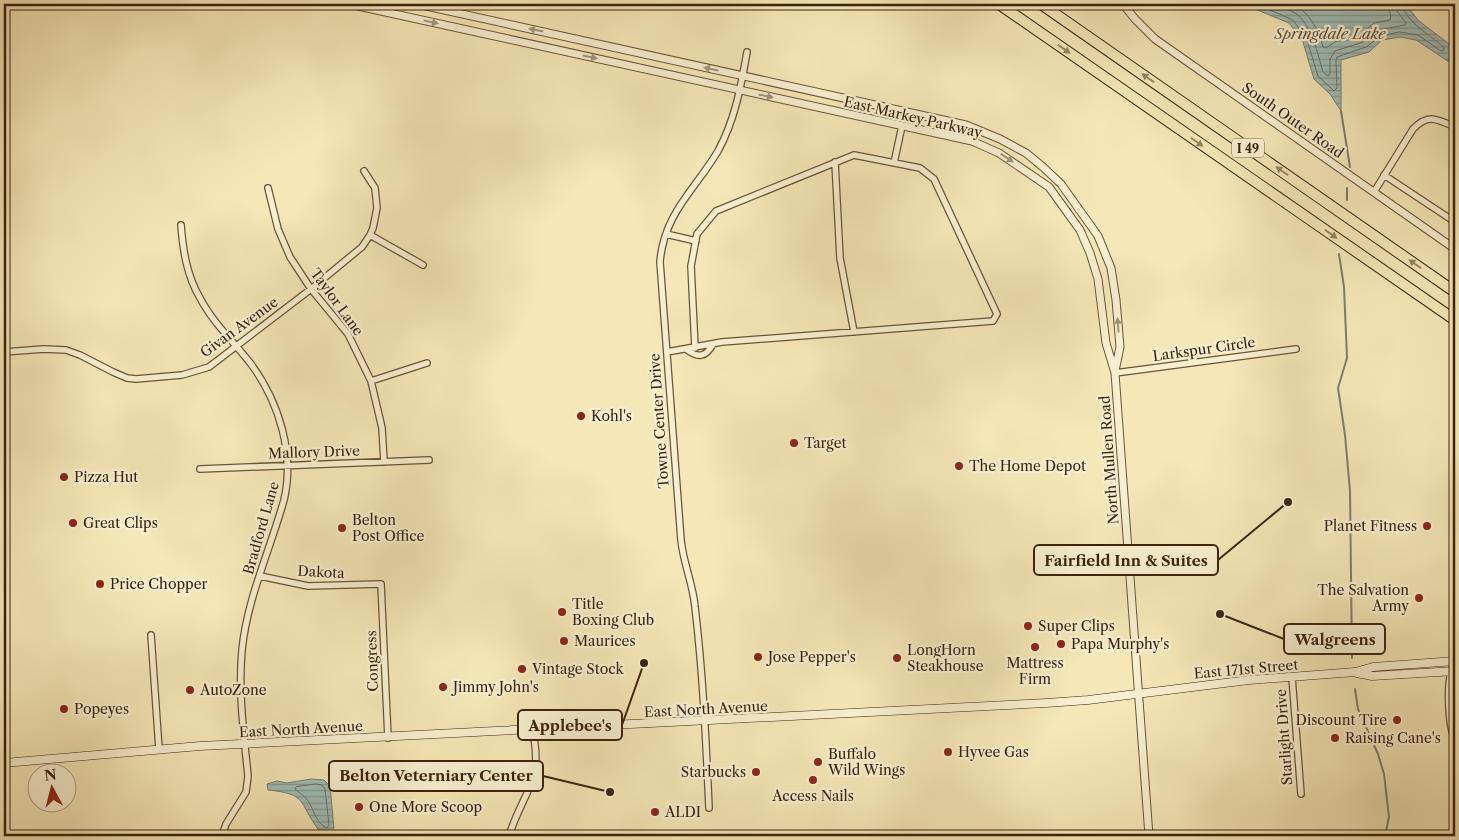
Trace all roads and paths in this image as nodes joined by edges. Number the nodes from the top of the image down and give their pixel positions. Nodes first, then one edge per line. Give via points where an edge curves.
1 (350, 4) edge
2 (417, 4) edge
3 (999, 4) edge
4 (1041, 4) edge
5 (1123, 4) edge
6 (747, 52) dead end
7 (742, 75) junction
8 (740, 90) junction
9 (902, 126) junction
10 (1455, 127) edge
11 (836, 162) junction
12 (894, 163) junction
13 (364, 171) dead end
14 (1384, 175) junction
15 (268, 188) dead end
16 (1374, 192) junction
17 (1455, 222) edge
18 (181, 225) dead end
19 (666, 234) junction
20 (370, 236) junction
21 (696, 241) junction
22 (1455, 249) edge
23 (423, 265) dead end
24 (311, 289) junction
25 (1455, 292) edge
26 (1455, 322) edge
27 (854, 332) junction
28 (714, 344) junction
29 (237, 347) junction
30 (696, 348) junction
31 (686, 349) junction
32 (1296, 349) dead end
33 (4, 352) edge
34 (666, 352) junction
35 (427, 363) dead end
36 (1115, 374) junction
37 (371, 382) junction
38 (429, 460) dead end
39 (384, 462) junction
40 (288, 465) junction
41 (200, 468) dead end
42 (260, 576) junction
43 (381, 584) joint
44 (151, 635) dead end
45 (1454, 666) edge
46 (1355, 672) junction
47 (1292, 677) junction
48 (1455, 681) edge
49 (1140, 694) junction
50 (706, 721) junction
51 (532, 730) junction
52 (388, 738) junction
53 (1455, 740) edge
54 (245, 744) junction
55 (159, 749) junction
56 (4, 763) edge
57 (1301, 794) dead end
58 (709, 808) dead end
59 (222, 836) edge
60 (509, 836) edge
61 (1150, 836) edge

1 -> 8 street, East Markey Parkway
7 -> 2 street, East Markey Parkway
3 -> 26 highway, I 49
25 -> 4 highway, I 49
5 - 16 street, South Outer Road via 1155,39
6 - 7 street, Towne Center Drive
7 - 8 street, Towne Center Drive
36 -> 7 street, East Markey Parkway via 1120,347 1111,268 1098,236 1061,184 1026,153 966,125
8 -> 9 street, East Markey Parkway
8 - 19 street, Towne Center Drive via 718,150 682,202
9 - 12 street
9 -> 36 street, East Markey Parkway via 972,142 999,152 1049,187 1080,230 1090,253 1098,279 1106,343
10 - 14 street via 1429,118 1421,121
11 - 12 street via 854,155
11 - 21 street via 716,211 697,234
11 - 27 street via 840,258
12 - 27 street via 920,168 934,179 997,314 993,321
13 - 20 street, Givan Avenue via 375,188 376,218
14 - 16 street
14 - 17 street
15 - 24 street, Taylor Lane via 283,244
16 - 22 street, South Outer Road
18 - 29 street, Bradford Lane via 193,284 206,309
19 - 21 street
19 - 34 street, Towne Center Drive via 660,262
20 - 23 street
20 - 24 street, Givan Avenue
21 - 30 street via 691,266
24 - 29 street, Givan Avenue
24 - 37 street, Taylor Lane via 348,334
27 - 28 street
28 - 30 street
28 - 31 street via 706,354 699,356
29 - 33 street, Givan Avenue via 209,367 182,375 136,379 127,378 66,350
29 - 40 street, Bradford Lane via 260,378 273,403
30 - 31 street
31 - 34 street
32 - 36 street, Larkspur Circle
34 - 50 street, Towne Center Drive via 681,540 695,604
35 - 37 street
36 - 49 street, North Mullen Road
37 - 39 street, Taylor Lane via 382,428
38 - 39 street, Mallory Drive
39 - 40 street, Mallory Drive
40 - 41 street, Mallory Drive
40 - 42 street, Bradford Lane via 284,500
42 - 43 street, Dakota via 308,586
42 - 54 street, Bradford Lane via 242,651
43 - 52 street, Congress
44 - 55 street
45 - 46 main road, East 171st Street via 1373,667
45 - 46 main road, East 171st Street via 1372,676
45 - 48 street
45 - 53 street via 1448,684
46 - 47 main road, East 171st Street
47 - 49 main road, East 171st Street
47 - 57 street, Starlight Drive
49 - 50 main road, East North Avenue via 1037,704
49 - 61 street, North Mullen Road
50 - 51 main road, East North Avenue
50 - 58 street, Towne Center Drive
51 - 52 main road, East North Avenue
51 - 60 street via 536,753 534,776
52 - 54 main road, East North Avenue
54 - 55 main road, East North Avenue
54 - 59 street, Bradford Lane via 246,792
55 - 56 main road, East North Avenue

